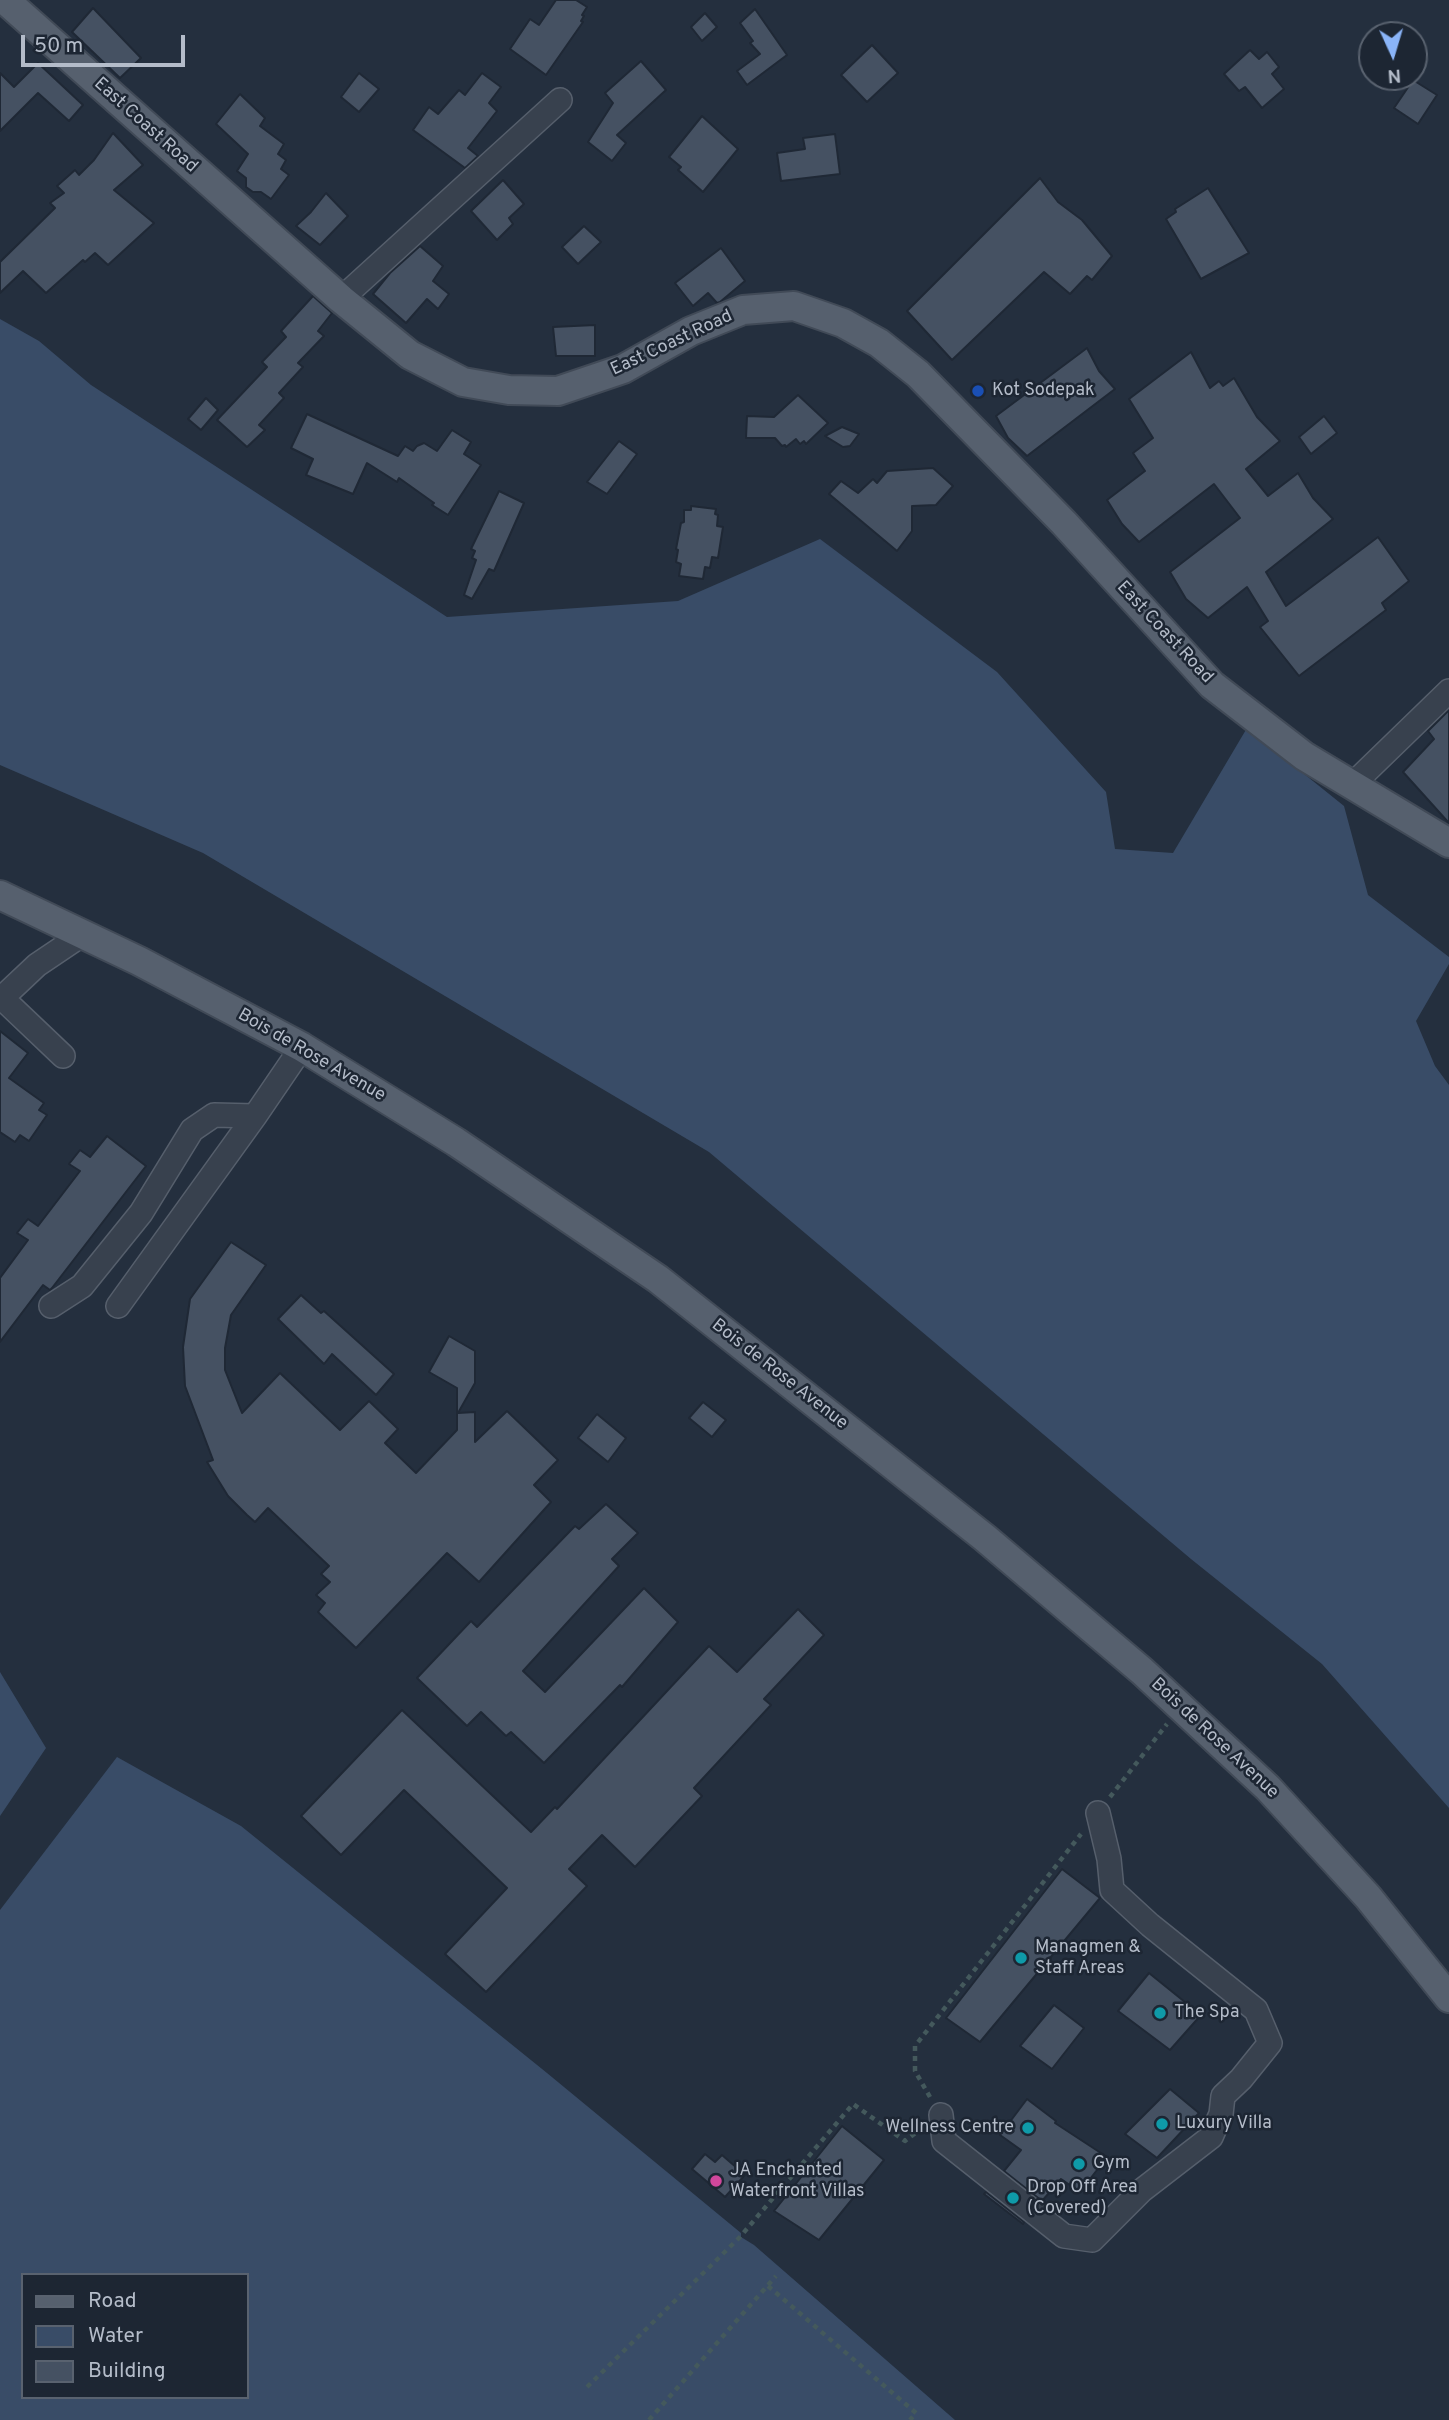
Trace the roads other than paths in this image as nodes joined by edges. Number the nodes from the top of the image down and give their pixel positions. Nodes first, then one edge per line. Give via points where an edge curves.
1 (5, 0) edge
2 (560, 100) dead end
3 (341, 299) junction
4 (1449, 691) edge
5 (1352, 785) junction
6 (1449, 842) edge
7 (0, 895) edge
8 (83, 934) junction
9 (1, 998) edge
10 (302, 1047) junction
11 (64, 1056) dead end
12 (256, 1116) junction
13 (51, 1306) dead end
14 (118, 1307) dead end
15 (1098, 1813) road end
16 (1449, 1998) edge
17 (941, 2115) road end

1 - 3 main road, East Coast Road
2 - 3 lane
3 - 5 main road, East Coast Road via 411,355 463,382 509,390 558,391 623,369 691,331 743,310 794,306 843,323 879,343 918,374 1064,523 1212,685 1304,756
4 - 5 lane
5 - 6 main road, East Coast Road
7 - 8 main road, Bois de Rose Avenue
8 - 9 lane via 37,964
8 - 10 main road, Bois de Rose Avenue
9 - 11 lane
10 - 12 lane
10 - 16 main road, Bois de Rose Avenue via 456,1142 658,1279 985,1538 1268,1788 1368,1897
12 - 13 lane via 214,1115 192,1130 141,1213 82,1286
12 - 14 lane
15 - 17 lane via 1112,1890 1256,2010 1270,2043 1223,2096 1212,2137 1141,2191 1092,2240 1064,2236 944,2141

